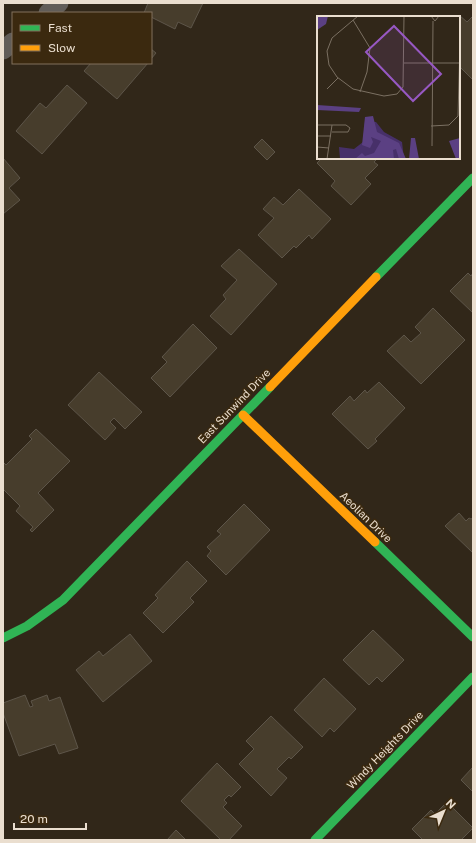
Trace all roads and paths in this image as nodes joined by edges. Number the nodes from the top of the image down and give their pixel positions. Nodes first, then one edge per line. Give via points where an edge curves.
1 (59, 3) edge
2 (49, 12) edge
3 (12, 43) edge
4 (3, 50) edge
5 (473, 178) edge
6 (243, 415) junction
7 (473, 637) edge
8 (3, 638) edge
9 (473, 677) edge
10 (315, 840) edge

1 - 2 street
3 - 4 street
5 - 6 street, East Sunwind Drive
6 - 7 street, Aeolian Drive
6 - 8 street, East Sunwind Drive via 63,600 31,624
9 - 10 street, Windy Heights Drive

